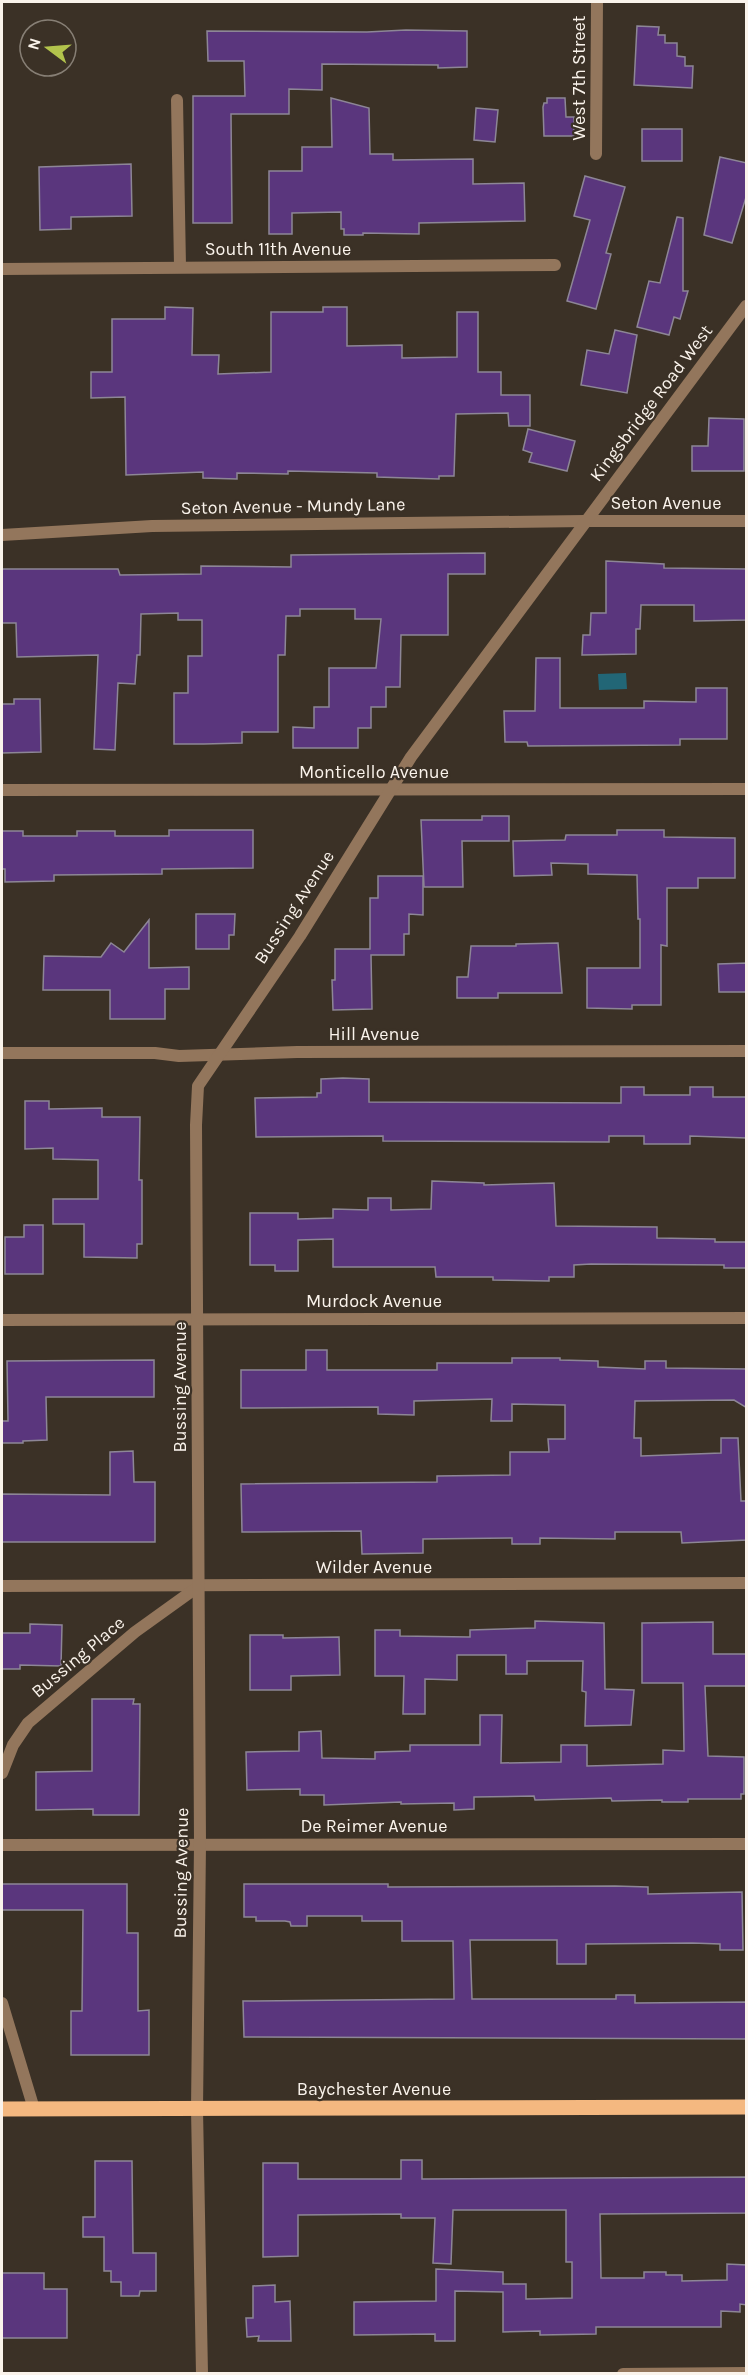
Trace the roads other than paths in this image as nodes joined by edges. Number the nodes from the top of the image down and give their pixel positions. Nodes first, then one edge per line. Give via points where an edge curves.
1 (597, 2) edge
2 (177, 100) dead end
3 (596, 154) dead end
4 (555, 265) dead end
5 (180, 266) junction
6 (2, 268) edge
7 (747, 306) edge
8 (585, 521) junction
9 (747, 521) edge
10 (2, 535) edge
11 (747, 789) edge
12 (2, 790) edge
13 (390, 790) junction
14 (747, 1051) edge
15 (2, 1053) edge
16 (218, 1056) junction
17 (747, 1318) edge
18 (2, 1320) edge
19 (198, 1320) junction
20 (747, 1583) edge
21 (2, 1586) edge
22 (199, 1586) junction
23 (2, 1773) edge
24 (200, 1844) junction
25 (747, 1844) edge
26 (2, 1845) edge
27 (2, 2003) edge
28 (5, 2029) edge
29 (747, 2107) edge
30 (2, 2109) edge
31 (33, 2109) junction
32 (197, 2109) junction
33 (202, 2373) edge
34 (623, 2373) edge
35 (747, 2373) edge

1 - 3 street, West 7th Street
2 - 5 street
4 - 5 street, South 11th Avenue
5 - 6 street, South 11th Avenue
7 - 8 street, Kingsbridge Road West
8 - 9 street, Seton Avenue
8 - 10 street, Seton Avenue - Mundy Lane via 152,526
8 - 13 street, Bussing Avenue
11 - 13 street, Monticello Avenue
12 - 13 street, Monticello Avenue
13 - 16 street, Bussing Avenue via 300,936
14 - 16 street, Hill Avenue via 297,1052
15 - 16 street, Hill Avenue
16 - 19 street, Bussing Avenue via 198,1086
17 - 19 street, Murdock Avenue
18 - 19 street, Murdock Avenue
19 - 22 street, Bussing Avenue
20 - 22 street, Wilder Avenue
21 - 22 street, Wilder Avenue
22 - 23 street, Bussing Place via 135,1632 28,1723 13,1745
22 - 24 street, Bussing Avenue
24 - 25 street, De Reimer Avenue
24 - 26 street, De Reimer Avenue
24 - 32 street, Bussing Avenue
27 - 28 street
28 - 31 street
29 - 32 main road, Baychester Avenue
30 - 31 main road, Baychester Avenue
31 - 32 main road, Baychester Avenue
32 - 33 street, Bussing Avenue
34 - 35 street

